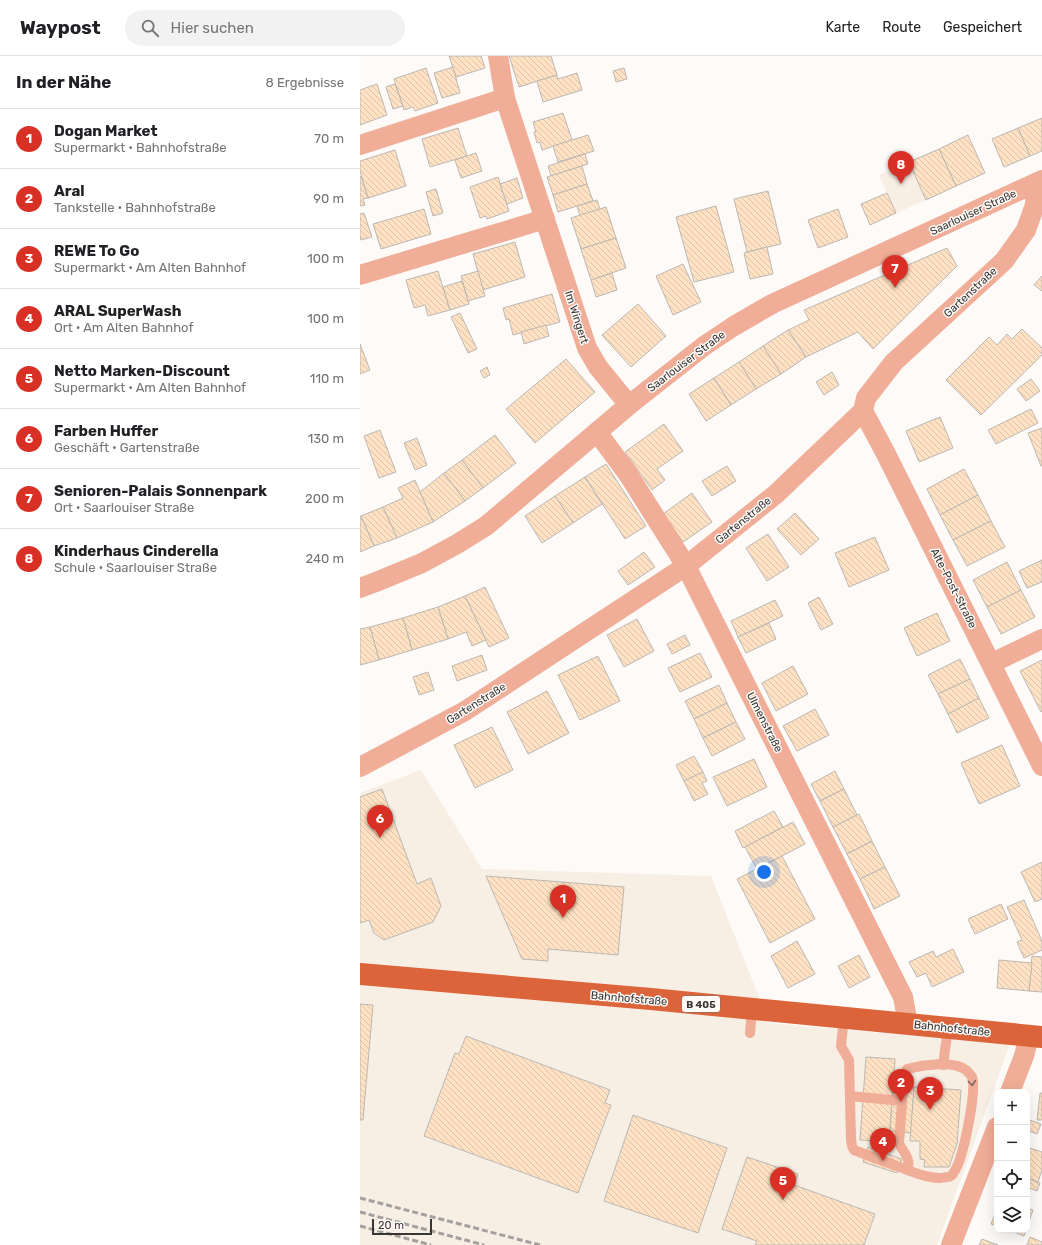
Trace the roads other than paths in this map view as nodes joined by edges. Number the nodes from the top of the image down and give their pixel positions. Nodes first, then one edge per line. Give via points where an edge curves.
1 (498, 56) edge
2 (505, 98) junction
3 (360, 145) edge
4 (1039, 182) edge
5 (545, 218) junction
6 (360, 275) edge
7 (629, 405) junction
8 (863, 410) junction
9 (597, 432) junction
10 (686, 566) junction
11 (360, 588) edge
12 (1042, 639) edge
13 (992, 663) junction
14 (1042, 766) edge
15 (360, 767) edge
16 (360, 974) edge
17 (752, 1009) junction
18 (844, 1018) junction
19 (908, 1024) junction
20 (948, 1028) junction
21 (750, 1034) dead end
22 (1036, 1037) edge
23 (943, 1065) junction
24 (1011, 1089) edge
25 (850, 1096) junction
26 (902, 1101) junction
27 (994, 1135) edge
28 (908, 1170) junction
29 (951, 1245) edge

1 - 2 street, Im Wingert
2 - 3 street
2 - 5 street, Im Wingert
4 - 7 street, Saarlouiser Straße via 772,304 704,346
4 - 8 street, Gartenstraße via 1036,205 1026,230 1004,261 894,362 866,398
5 - 6 street
5 - 7 street, Im Wingert via 587,348 598,367
7 - 9 street, Saarlouiser Straße
8 - 10 street, Gartenstraße via 776,494
8 - 13 street, Alte-Post-Straße
9 - 10 street, Ulmenstraße via 628,474
9 - 11 street, Saarlouiser Straße via 486,526 422,563
10 - 15 street, Gartenstraße via 465,711
10 - 19 street, Ulmenstraße via 903,997
12 - 13 street
13 - 14 street, Alte-Post-Straße
16 - 17 main road, Bahnhofstraße / B 405
17 - 18 main road, Bahnhofstraße / B 405
17 - 21 lane
18 - 19 main road, Bahnhofstraße / B 405
18 - 25 lane via 841,1046 850,1060
19 - 20 main road, Bahnhofstraße / B 405
20 - 22 main road, Bahnhofstraße / B 405
20 - 23 lane
22 - 24 street via 1024,1056
23 - 26 lane via 930,1064 907,1069
23 -> 28 lane via 961,1067 972,1077 971,1105 962,1151 954,1173 948,1177 937,1178
25 - 26 lane
25 - 28 lane via 851,1139 854,1150
26 - 28 lane via 899,1143 908,1160
27 - 29 street

